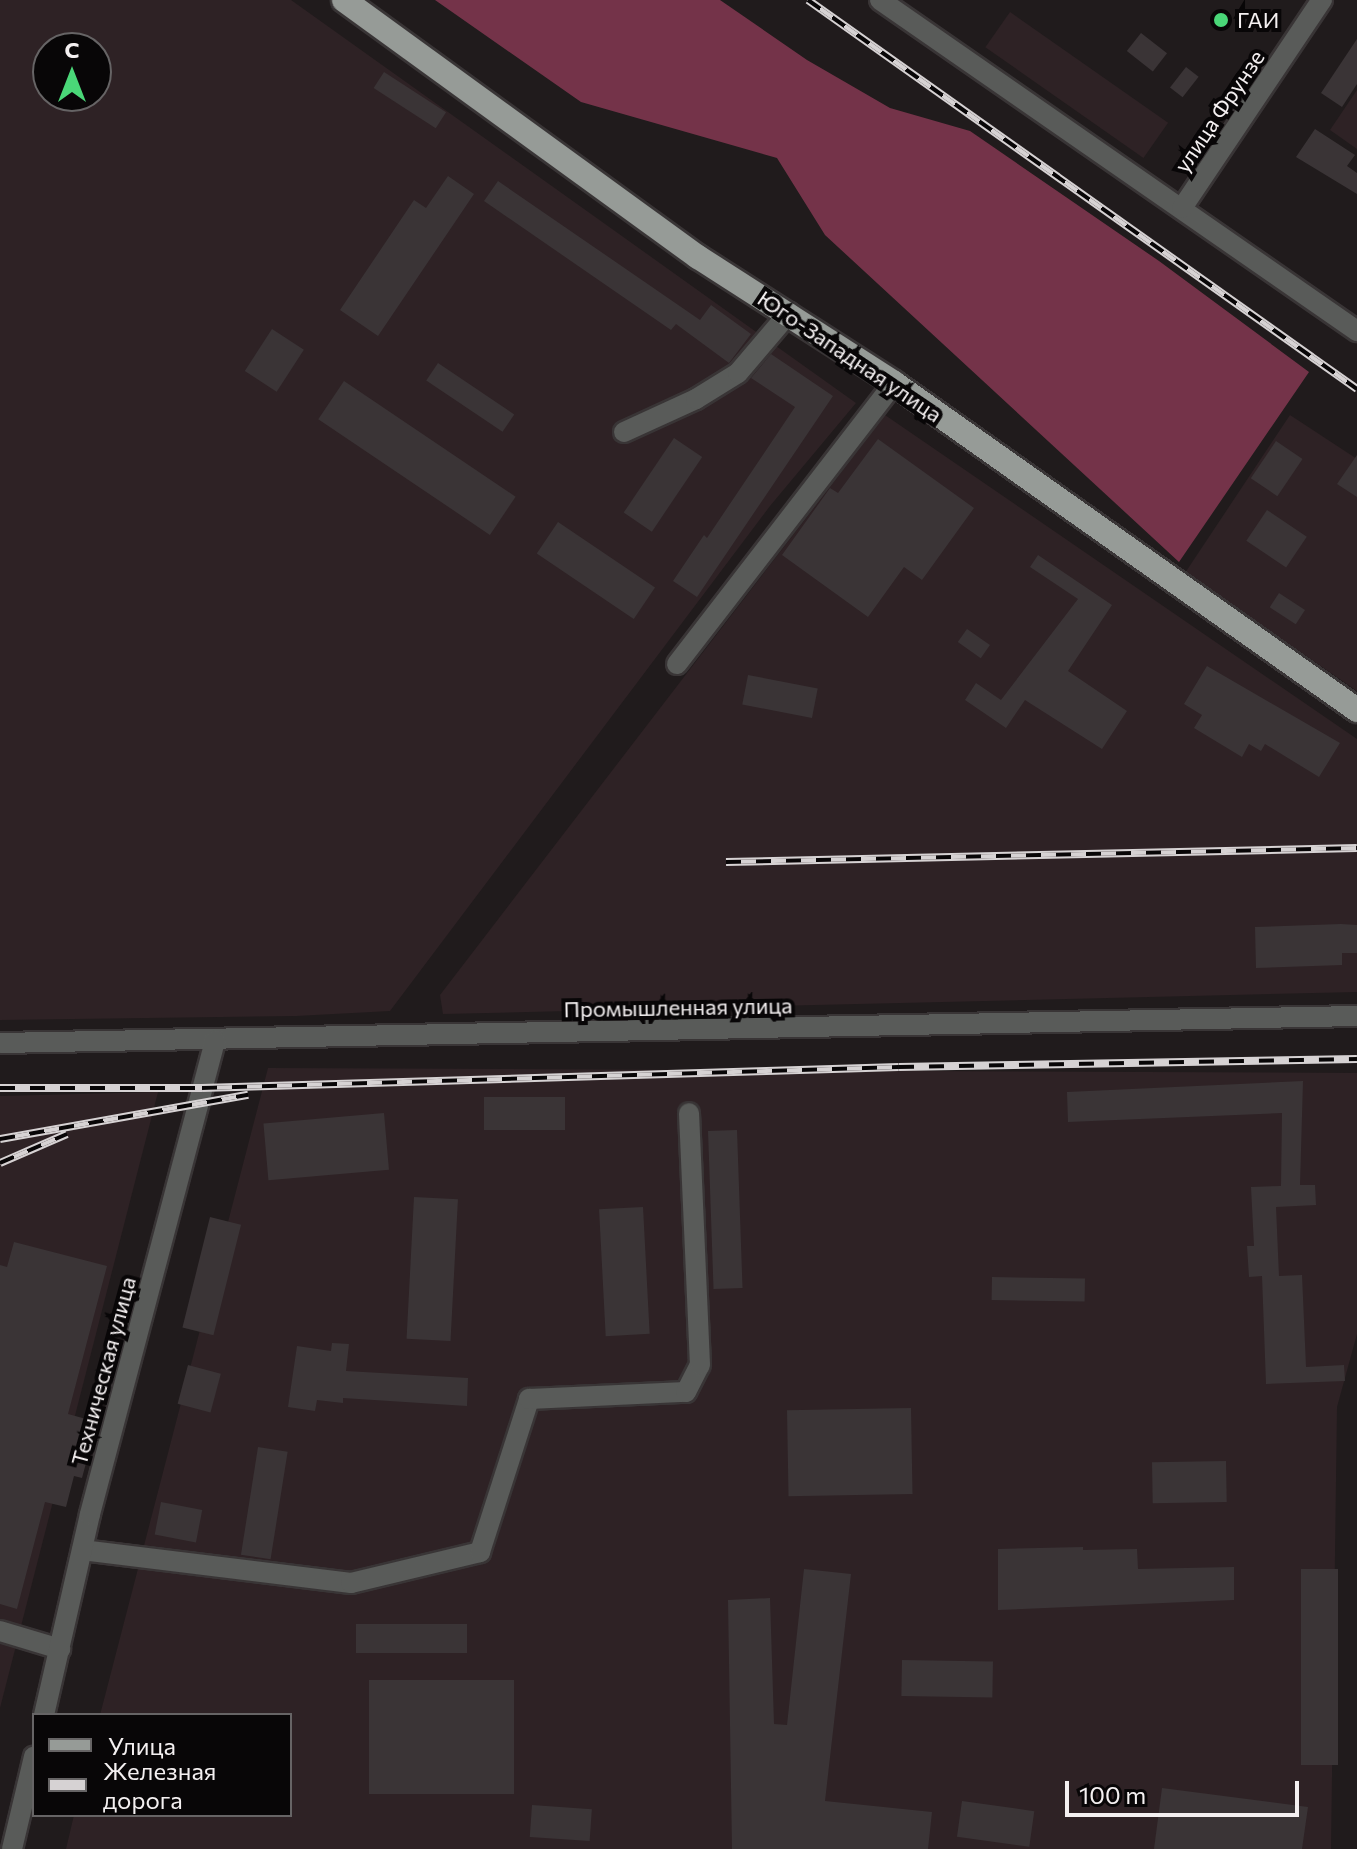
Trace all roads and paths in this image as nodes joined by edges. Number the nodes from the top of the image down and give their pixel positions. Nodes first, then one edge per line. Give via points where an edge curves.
1 (344, 0) edge
2 (880, 0) edge
3 (1322, 0) edge
4 (1182, 208) junction
5 (789, 313) junction
6 (1357, 331) edge
7 (894, 383) junction
8 (624, 432) dead end
9 (677, 664) dead end
10 (1357, 710) edge
11 (1357, 1016) edge
12 (215, 1040) junction
13 (0, 1043) edge
14 (689, 1113) dead end
15 (82, 1550) junction
16 (0, 1631) edge
17 (60, 1649) junction
18 (44, 1713) edge
19 (32, 1765) edge
20 (0, 1846) edge
21 (12, 1849) edge

1 - 5 main road, Юго-Западная улица via 698,257
2 - 4 street
3 - 4 street, улица Фрунзе
4 - 6 street
5 - 7 main road, Юго-Западная улица
5 - 8 street via 738,373
7 - 9 street
7 - 10 main road, Юго-Западная улица
11 - 12 street, Промышленная улица
12 - 13 street, Промышленная улица
12 - 15 street, Техническая улица
14 - 15 street via 700,1365 686,1392 529,1399 480,1552 351,1583
15 - 17 street, Техническая улица
16 - 17 street
17 - 18 street, Техническая улица
19 - 21 street
20 - 21 street

